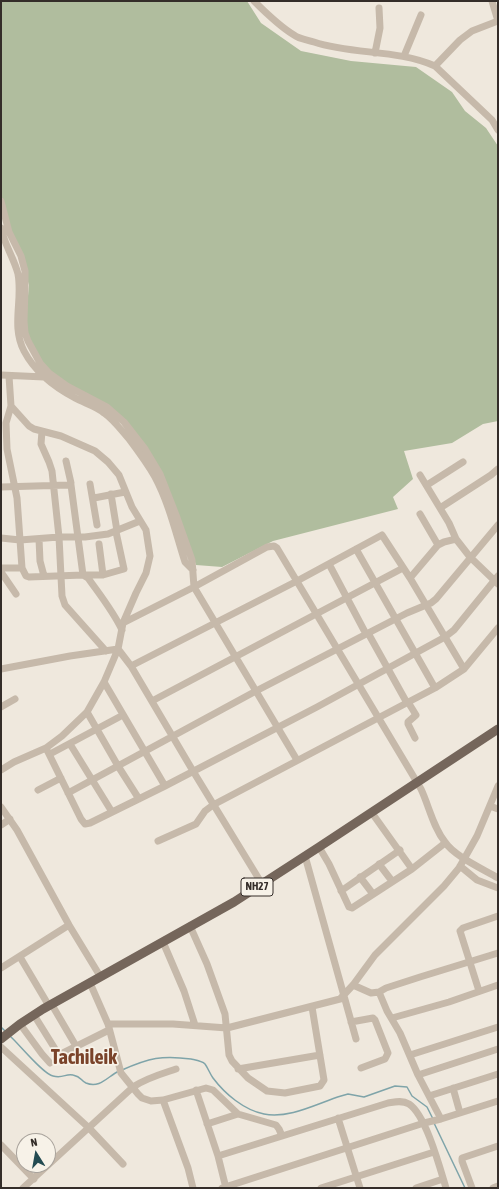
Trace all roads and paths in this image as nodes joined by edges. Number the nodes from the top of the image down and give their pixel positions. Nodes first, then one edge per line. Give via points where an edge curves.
1 (254, 1) edge
2 (492, 1) edge
3 (379, 8) dead end
4 (420, 15) dead end
5 (498, 21) edge
6 (375, 53) junction
7 (404, 56) junction
8 (435, 66) junction
9 (498, 115) edge
10 (492, 120) junction
11 (498, 130) edge
12 (1, 202) edge
13 (3, 232) edge
14 (46, 375) junction
15 (1, 376) edge
16 (9, 376) junction
17 (12, 406) junction
18 (3, 422) edge
19 (42, 431) junction
20 (66, 461) dead end
21 (463, 462) dead end
22 (498, 469) edge
23 (420, 475) dead end
24 (90, 484) dead end
25 (71, 485) junction
26 (427, 485) junction
27 (15, 486) junction
28 (54, 486) junction
29 (1, 487) edge
30 (126, 492) junction
31 (111, 494) junction
32 (94, 498) junction
33 (440, 508) junction
34 (420, 514) dead end
35 (140, 521) junction
36 (97, 525) dead end
37 (498, 525) edge
38 (117, 531) junction
39 (58, 537) junction
40 (78, 537) junction
41 (1, 538) edge
42 (39, 539) junction
43 (456, 539) junction
44 (20, 540) junction
45 (99, 544) dead end
46 (438, 545) junction
47 (356, 549) junction
48 (470, 557) junction
49 (328, 564) junction
50 (22, 568) junction
51 (403, 568) junction
52 (1, 573) edge
53 (83, 575) junction
54 (103, 575) junction
55 (44, 576) junction
56 (60, 576) junction
57 (410, 578) junction
58 (497, 580) edge
59 (297, 581) junction
60 (375, 582) junction
61 (194, 587) junction
62 (16, 594) dead end
63 (346, 598) junction
64 (425, 605) junction
65 (316, 613) junction
66 (395, 619) junction
67 (215, 623) junction
68 (122, 627) junction
69 (498, 628) edge
70 (367, 633) junction
71 (445, 637) junction
72 (118, 649) junction
73 (337, 649) junction
74 (106, 651) junction
75 (415, 654) junction
76 (234, 656) junction
77 (131, 666) junction
78 (387, 668) junction
79 (1, 669) edge
80 (464, 670) junction
81 (104, 682) junction
82 (358, 685) junction
83 (435, 688) junction
84 (256, 691) junction
85 (15, 699) dead end
86 (152, 701) junction
87 (408, 703) junction
88 (1, 707) edge
89 (87, 712) junction
90 (123, 715) junction
91 (379, 718) junction
92 (276, 727) junction
93 (498, 729) edge
94 (97, 730) junction
95 (173, 737) junction
96 (415, 738) dead end
97 (70, 744) junction
98 (48, 751) junction
99 (145, 751) junction
100 (297, 760) junction
101 (118, 766) junction
102 (1, 770) edge
103 (193, 771) junction
104 (61, 778) junction
105 (92, 780) junction
106 (416, 782) junction
107 (165, 786) junction
108 (498, 786) edge
109 (38, 790) dead end
110 (68, 794) junction
111 (139, 799) junction
112 (214, 805) junction
113 (490, 806) junction
114 (1, 807) edge
115 (498, 809) edge
116 (112, 812) junction
117 (372, 813) junction
118 (10, 819) junction
119 (1, 825) edge
120 (158, 842) dead end
121 (445, 843) junction
122 (319, 847) junction
123 (400, 850) junction
124 (305, 856) junction
125 (465, 858) junction
126 (379, 864) junction
127 (460, 866) junction
128 (412, 869) junction
129 (360, 877) junction
130 (498, 878) edge
131 (392, 881) junction
132 (262, 884) junction
133 (498, 888) edge
134 (341, 891) junction
135 (372, 894) junction
136 (498, 916) edge
137 (69, 925) junction
138 (190, 926) junction
139 (163, 942) junction
140 (498, 953) edge
141 (20, 957) junction
142 (470, 962) junction
143 (1, 968) edge
144 (100, 976) junction
145 (90, 982) junction
146 (353, 985) junction
147 (498, 985) edge
148 (479, 991) junction
149 (379, 992) junction
150 (344, 994) junction
151 (51, 1006) junction
152 (312, 1007) junction
153 (34, 1016) junction
154 (392, 1018) junction
155 (351, 1022) junction
156 (20, 1024) junction
157 (195, 1025) junction
158 (108, 1027) junction
159 (498, 1027) edge
160 (227, 1028) junction
161 (356, 1038) dead end
162 (3, 1040) edge
163 (76, 1046) junction
164 (498, 1049) edge
165 (320, 1055) junction
166 (410, 1055) junction
167 (50, 1063) dead end
168 (361, 1068) dead end
169 (176, 1069) dead end
170 (238, 1069) junction
171 (498, 1074) edge
172 (418, 1075) junction
173 (133, 1087) junction
174 (452, 1088) junction
175 (196, 1090) junction
176 (429, 1096) junction
177 (163, 1100) junction
178 (498, 1101) edge
179 (460, 1113) junction
180 (238, 1114) junction
181 (338, 1118) junction
182 (441, 1119) junction
183 (424, 1123) junction
184 (207, 1124) junction
185 (89, 1128) junction
186 (282, 1136) junction
187 (1, 1145) edge
188 (498, 1146) edge
189 (347, 1147) junction
190 (434, 1152) junction
191 (218, 1156) junction
192 (123, 1164) dead end
193 (356, 1176) junction
194 (34, 1179) junction
195 (444, 1179) junction
196 (498, 1186) edge
197 (23, 1188) edge
198 (192, 1188) edge
199 (225, 1188) edge
200 (321, 1188) edge
201 (360, 1188) edge
202 (416, 1188) edge
203 (446, 1188) edge
204 (472, 1188) edge
205 (493, 1188) edge

1 - 6 street via 295,36 324,46
2 - 5 street
3 - 6 street via 380,28
4 - 7 street
5 - 8 street via 472,31
6 - 7 street
7 - 8 street
8 - 10 street
9 - 10 street
10 - 11 street
12 - 13 street
13 - 14 street via 18,273 18,334 24,350 34,365
14 - 16 street
14 - 61 street via 61,390 103,412 140,453 158,483 185,562 193,570
15 - 16 street
16 - 17 street
17 - 18 street
17 - 19 street via 29,426
18 - 27 street
19 - 28 street via 41,444 49,462
19 - 30 street via 61,436 95,451 108,462
20 - 25 street
21 - 26 street
22 - 33 street
23 - 26 street
24 - 32 street
25 - 28 street
25 - 40 street
26 - 33 street
27 - 28 street
27 - 29 street
27 - 44 street
28 - 39 street
30 - 31 street
30 - 35 street
31 - 32 street
31 - 38 street
32 - 36 street
33 - 43 street
34 - 46 street
35 - 38 street
35 - 68 street via 146,530 150,556 146,573
37 - 48 street
38 - 40 street
38 - 54 street via 124,569
39 - 40 street
39 - 42 street
39 - 56 street
40 - 53 street
41 - 44 street
42 - 44 street
42 - 55 street
43 - 46 street
43 - 48 street
44 - 50 street
45 - 54 street
46 - 57 street
47 - 49 street
47 - 51 street via 382,535
47 - 60 street
48 - 58 street
48 - 64 street via 436,599
49 - 59 street
49 - 63 street
50 - 52 street
50 - 55 street via 27,577
51 - 57 street
51 - 60 street
52 - 62 street
53 - 54 street
53 - 56 street
53 - 68 street via 88,578
55 - 56 street
56 - 74 street via 64,605
57 - 64 street
58 - 71 street
59 - 61 street via 278,548 274,546
59 - 65 street
59 - 67 street
60 - 63 street
60 - 66 street
61 - 67 street
61 - 68 street
63 - 65 street
63 - 70 street
64 - 66 street
64 - 71 street
65 - 73 street
65 - 76 street
66 - 70 street
66 - 75 street
67 - 76 street
67 - 77 street
68 - 72 street
69 - 80 street
70 - 73 street
70 - 78 street
71 - 75 street
71 - 80 street
72 - 74 street
72 - 77 street
72 - 81 street
73 - 82 street
73 - 84 street
74 - 79 street
75 - 78 street
75 - 83 street
76 - 84 street
76 - 86 street
77 - 86 street
78 - 82 street
78 - 87 street
80 - 83 street
81 - 89 street
81 - 90 street
82 - 91 street
82 - 92 street
83 - 87 street
84 - 92 street
84 - 95 street
85 - 88 street
86 - 95 street
87 - 91 street
87 - 96 street via 416,715 408,722
89 - 94 street
89 - 98 street
90 - 94 street
90 - 99 street
91 - 100 street
91 - 106 street
92 - 100 street
92 - 103 street
93 - 106 main road, NH27
94 - 97 street
94 - 101 street
95 - 99 street
95 - 103 street
97 - 98 street
97 - 105 street
98 - 102 street via 14,762
98 - 104 street
99 - 101 street
99 - 107 street
100 - 112 street
101 - 105 street
101 - 111 street
103 - 107 street
103 - 112 street
104 - 109 street
104 - 110 street
105 - 110 street
105 - 116 street
106 - 117 main road, NH27
106 - 121 street
107 - 111 street
108 - 113 street
110 - 116 street via 85,824
111 - 116 street
112 - 120 street via 205,811 196,824
112 - 132 street
113 - 115 street
113 - 125 street
114 - 118 street
117 - 122 main road, NH27
117 - 123 street
118 - 119 street
118 - 137 street
121 - 125 street
121 - 128 street
122 - 124 main road, NH27
122 - 134 street
123 - 126 street
123 - 128 street
124 - 132 main road, NH27
124 - 150 street
125 - 127 street
125 - 130 street
126 - 129 street
126 - 131 street
127 - 133 street via 477,880
127 - 146 street via 444,886 375,955
128 - 131 street
129 - 134 street
129 - 135 street
131 - 135 street
132 - 138 main road, NH27
134 - 135 street via 352,908
136 - 142 street via 460,931
137 - 141 street
137 - 144 street
138 - 139 main road, NH27
138 - 160 street via 207,964 225,1014
139 - 144 main road, NH27
139 - 157 street
140 - 142 street
141 - 143 street
141 - 151 street
142 - 148 street
142 - 149 street
144 - 145 main road, NH27
145 - 151 main road, NH27
145 - 158 street
146 - 149 street via 371,993
146 - 150 street
147 - 148 street
148 - 154 street
149 - 154 street
150 - 152 street via 340,999
150 - 155 street
151 - 153 main road, NH27
151 - 163 street
152 - 160 street
152 - 165 street
153 - 156 main road, NH27
153 - 163 street via 57,1052 61,1054
154 - 166 street
155 - 161 street
155 - 168 street via 373,1018 388,1053 384,1059
156 - 162 main road, NH27
156 - 167 street
157 - 158 street
157 - 160 street
158 - 163 street
158 - 173 street via 120,1069
159 - 166 street
160 - 170 street via 229,1055
162 - 185 street
164 - 172 street
165 - 170 street
165 - 170 street via 324,1080 322,1084 285,1093 267,1091
166 - 172 street
169 - 173 street via 150,1077
171 - 174 street
172 - 176 street
173 - 177 street via 142,1098 151,1101
173 - 185 street
174 - 176 street
174 - 179 street
175 - 177 street
175 - 180 street via 213,1090
175 - 184 street
176 - 182 street
177 - 198 street via 188,1168
178 - 179 street
179 - 182 street
180 - 184 street
180 - 186 street via 276,1125
181 - 183 street via 399,1101 415,1109
181 - 186 street
181 - 189 street
182 - 183 street
183 - 189 street
183 - 190 street
184 - 191 street
185 - 192 street
185 - 194 street
186 - 191 street
187 - 194 street
188 - 204 street via 462,1158
189 - 193 street
189 - 199 street
190 - 193 street
190 - 195 street
191 - 199 street
193 - 200 street
193 - 201 street
194 - 197 street
195 - 202 street
195 - 203 street
196 - 205 street

